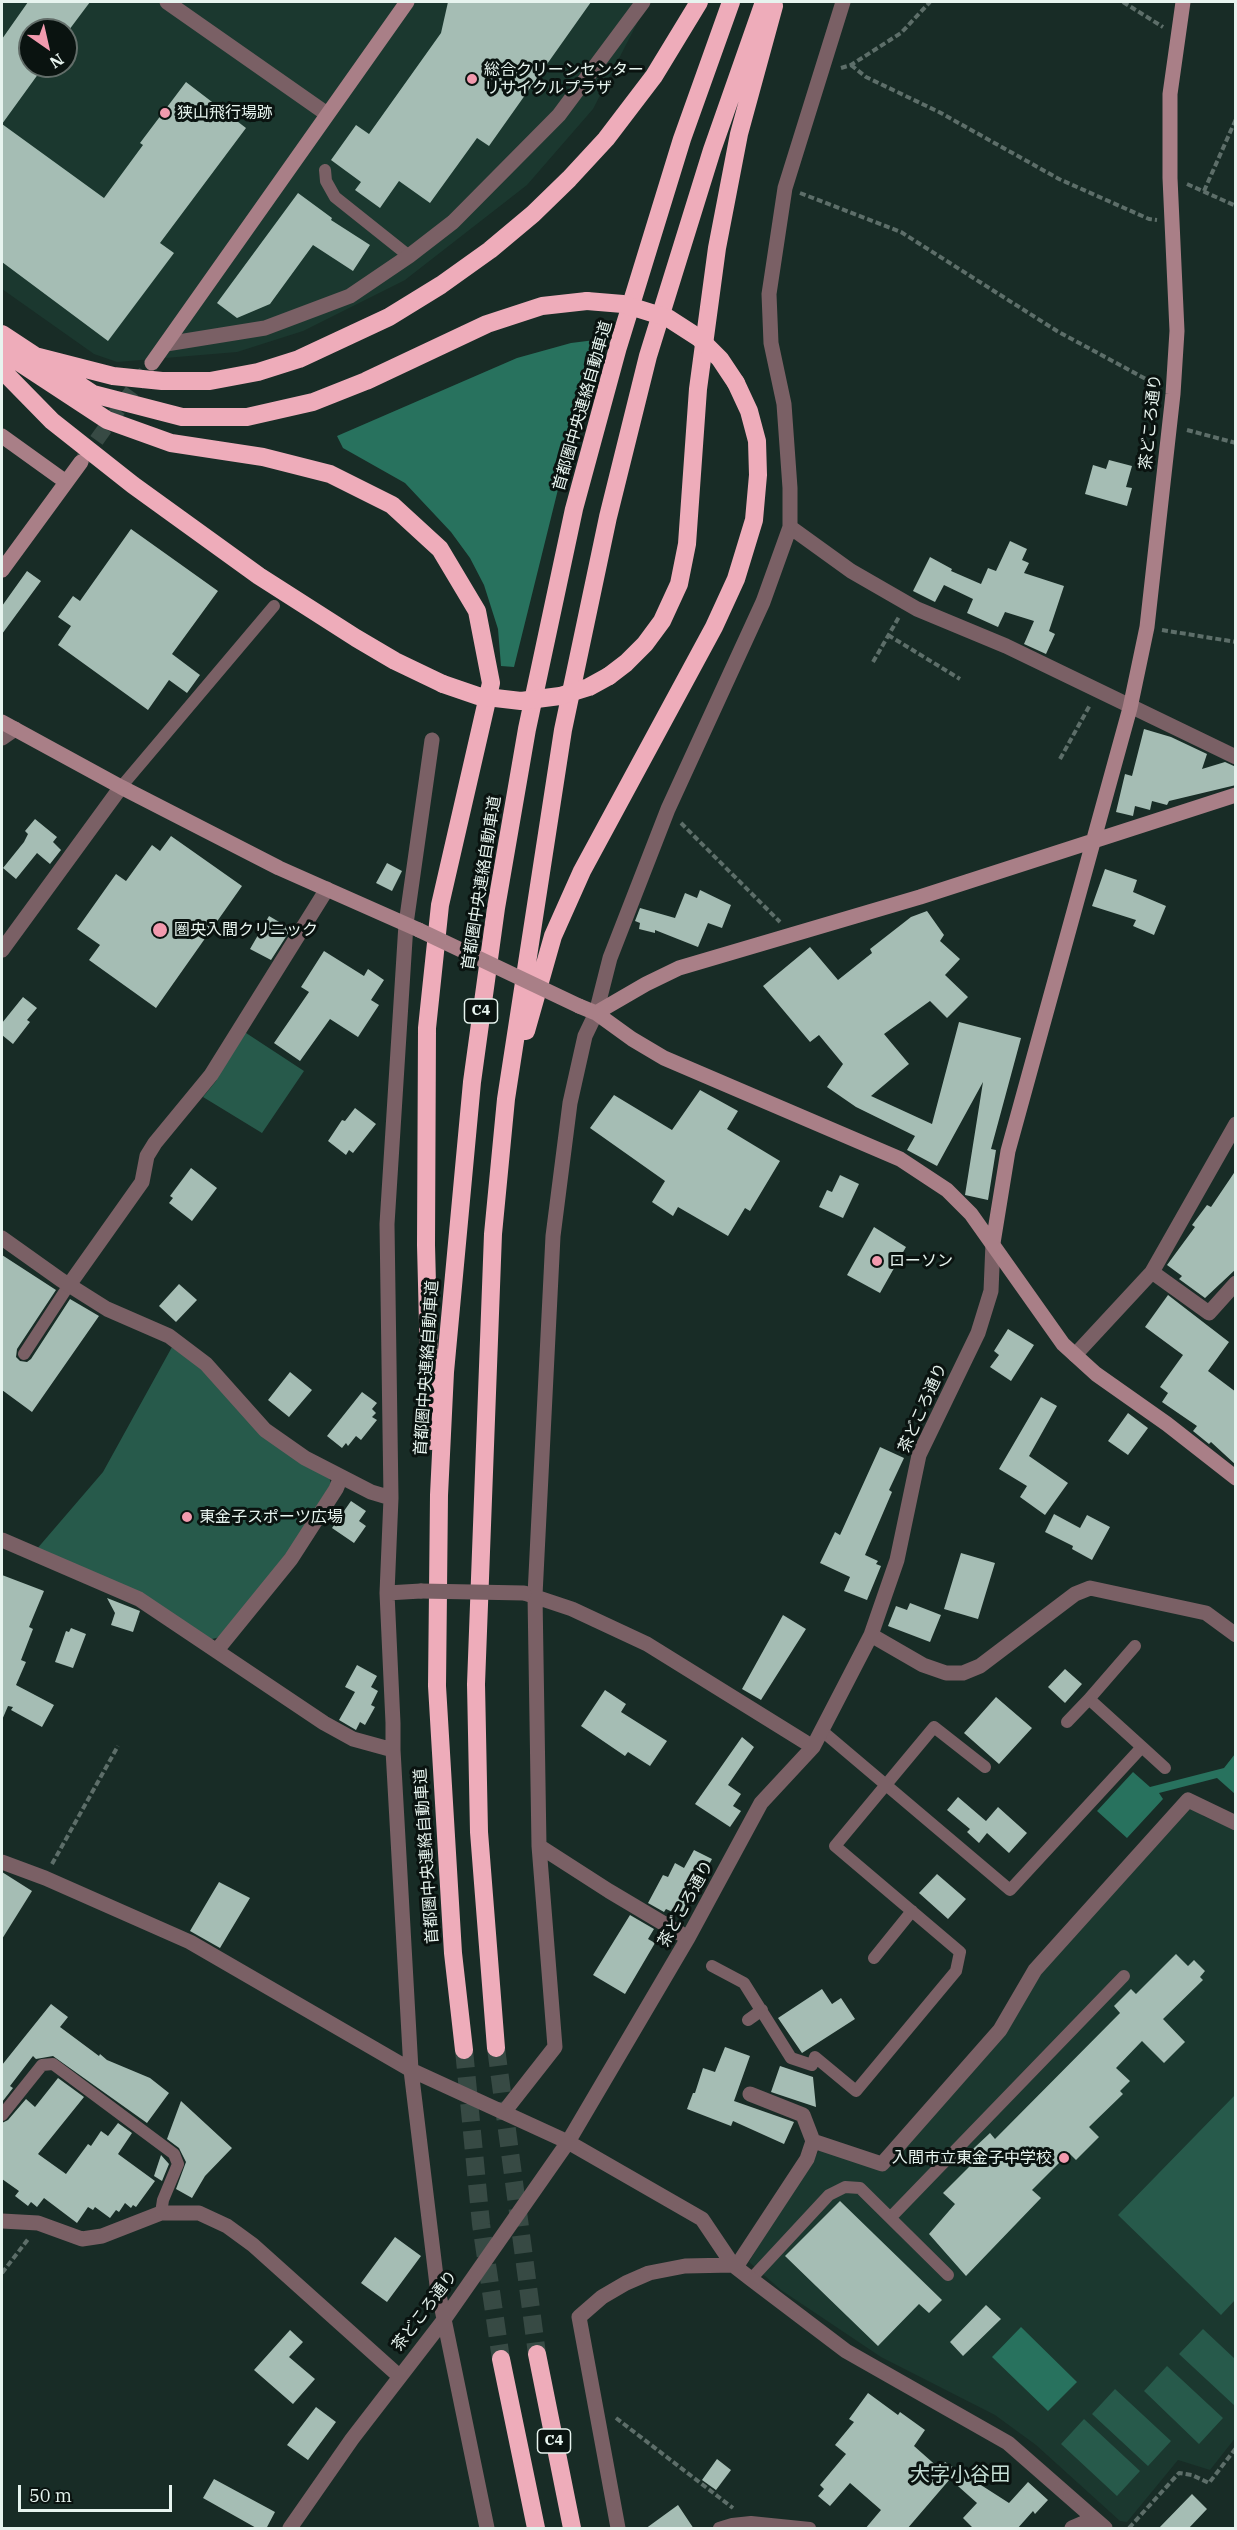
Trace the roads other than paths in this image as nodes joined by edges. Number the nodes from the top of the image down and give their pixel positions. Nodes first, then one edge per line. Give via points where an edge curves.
1 (167, 2) edge
2 (407, 2) edge
3 (643, 2) edge
4 (699, 2) edge
5 (731, 2) edge
6 (764, 2) edge
7 (775, 2) edge
8 (843, 2) edge
9 (1183, 2) edge
10 (327, 114) junction
11 (326, 170) dead end
12 (409, 256) junction
13 (2, 334) edge
14 (166, 344) junction
15 (2, 351) edge
16 (31, 355) junction
17 (152, 363) tunnel mouth
18 (2, 370) edge
19 (2, 436) edge
20 (81, 462) tunnel mouth
21 (66, 482) junction
22 (790, 528) junction
23 (2, 570) edge
24 (274, 606) dead end
25 (1130, 708) junction
26 (8, 726) edge
27 (2, 738) edge
28 (432, 740) dead end
29 (1236, 757) edge
30 (121, 787) junction
31 (1236, 795) edge
32 (1093, 840) junction
33 (327, 889) junction
34 (412, 927) junction
35 (2, 950) edge
36 (596, 1013) junction
37 (506, 1099) junction
38 (1236, 1124) edge
39 (2, 1238) edge
40 (993, 1243) junction
41 (1152, 1272) junction
42 (1236, 1284) edge
43 (69, 1285) junction
44 (24, 1354) dead end
45 (1075, 1355) junction
46 (341, 1477) junction
47 (1235, 1478) edge
48 (391, 1498) junction
49 (2, 1540) edge
50 (387, 1593) junction
51 (529, 1594) junction
52 (871, 1635) junction
53 (1236, 1635) edge
54 (1135, 1646) dead end
55 (217, 1650) junction
56 (437, 1686) junction
57 (1089, 1699) junction
58 (1067, 1722) dead end
59 (821, 1730) junction
60 (813, 1747) junction
61 (1142, 1747) junction
62 (393, 1750) junction
63 (985, 1767) dead end
64 (1165, 1768) dead end
65 (886, 1785) junction
66 (1236, 1823) edge
67 (539, 1846) junction
68 (2, 1862) edge
69 (912, 1911) junction
70 (688, 1938) junction
71 (874, 1958) dead end
72 (712, 1966) dead end
73 (1124, 1976) dead end
74 (762, 2010) junction
75 (748, 2019) dead end
76 (496, 2048) tunnel mouth
77 (464, 2050) tunnel mouth
78 (411, 2070) junction
79 (750, 2094) dead end
80 (504, 2112) junction
81 (2, 2115) edge
82 (813, 2141) junction
83 (568, 2142) junction
84 (161, 2213) junction
85 (891, 2217) junction
86 (2, 2221) edge
87 (734, 2266) junction
88 (948, 2275) dead end
89 (751, 2279) junction
90 (443, 2321) junction
91 (537, 2354) tunnel mouth
92 (501, 2359) tunnel mouth
93 (399, 2376) junction
94 (1099, 2524) edge
95 (290, 2529) edge
96 (487, 2529) edge
97 (536, 2529) edge
98 (572, 2529) edge
99 (618, 2529) edge
100 (719, 2529) edge
101 (810, 2529) edge
102 (1072, 2529) edge

1 - 10 street
2 - 10 street
3 - 12 street via 559,115 453,222
4 - 16 highway via 654,76 606,139 569,179 490,250 389,317 299,359 210,381 113,376
5 - 56 highway, 首都圏中央連絡自動車道 / C4 via 672,172 618,347 574,509 527,729 472,1082 445,1372
6 - 37 highway, C4 via 712,150 652,345 608,517 563,730
7 - 18 highway, bridge via 739,134 717,248 698,389 687,544 679,585 662,621 645,644 626,663 589,687 521,701 478,696 443,684 366,644 259,576 133,484 52,421
8 - 22 street via 785,188 770,294 771,343 784,404
9 - 25 street, 茶どころ通り via 1170,94 1177,331 1173,394 1147,627
10 - 14 street
11 - 12 lane via 326,181 335,197
12 - 14 street via 350,296 265,328
13 - 16 highway
14 - 17 street
15 - 56 highway via 107,420 171,442 263,457 330,474 392,505 440,549 477,611 491,683 440,905 428,1028 426,1245
16 - 37 highway, bridge via 93,394 182,417 247,417 324,398 487,324 542,306 586,301 623,304 668,318 699,338 736,383 757,441 758,475 754,520 736,579 582,871 553,936
19 - 21 street
20 - 21 street
21 - 23 street
22 - 25 street via 851,571 907,603 986,636
22 - 36 street via 762,602 668,810 610,958
24 - 30 lane
25 - 29 street
25 - 32 street, 茶どころ通り
26 - 27 street
26 - 30 street
28 - 34 street
30 - 33 street
30 - 35 street
31 - 32 street
32 - 36 street via 794,936 679,968
32 - 40 street, 茶どころ通り via 1008,1151
33 - 34 street
33 - 43 street via 211,1074 155,1143 147,1156 142,1182
34 - 36 street, bridge
34 - 48 street via 387,1224
36 - 40 street via 664,1058 900,1159 947,1190
36 - 51 street via 585,1036 570,1103 553,1236
37 - 76 highway, C4 via 492,1267 476,1684 479,1832
38 - 41 street
39 - 43 street
40 - 45 street via 1023,1290
40 - 52 street, 茶どころ通り via 991,1291 978,1333 919,1455 897,1560
41 - 42 street via 1209,1314
41 - 45 street
43 - 44 lane
43 - 46 street via 107,1309 169,1336 206,1364 265,1431
45 - 47 street
46 - 48 street
46 - 55 street via 291,1559
48 - 50 street
49 - 55 street via 139,1599
50 - 51 street, bridge
50 - 62 street
51 - 60 street via 647,1644
51 - 67 street
52 - 53 street via 923,1665 946,1673 963,1673 980,1666 1075,1594 1090,1588 1206,1613
52 - 59 street, 茶どころ通り
54 - 57 lane
55 - 62 street via 324,1724 353,1739
56 - 77 highway, 首都圏中央連絡自動車道 / C4 via 453,1953
57 - 58 lane
57 - 61 lane
59 - 60 street, 茶どころ通り
59 - 65 lane
60 - 70 street, 茶どころ通り via 761,1803
61 - 64 lane
61 - 65 lane via 1010,1890
62 - 78 street
63 - 65 lane via 934,1727
65 - 69 lane via 835,1846
66 - 82 street via 1188,1800 1035,1971 1000,2030 882,2164
67 - 70 street
67 - 80 street via 555,2047
68 - 78 street via 190,1942
69 - 71 lane
69 - 74 lane via 960,1952 956,1971 853,2094 815,2057 812,2065 791,2058
70 - 83 street, 茶どころ通り
72 - 74 lane via 744,1983
73 - 85 lane
74 - 75 lane
78 - 80 street
78 - 90 street
79 - 82 street via 803,2115
80 - 83 street
81 - 84 lane via 42,2065 53,2064 174,2154 178,2164
82 - 87 street via 807,2158
83 - 87 street via 702,2218
83 - 90 street, 茶どころ通り
84 - 86 street via 102,2236 82,2239 38,2223
84 - 93 street via 199,2213 227,2226
85 - 88 lane
85 - 89 lane via 860,2188 845,2187 829,2195
87 - 89 street
87 - 99 street via 685,2266 649,2273 602,2297 579,2317
89 - 94 street via 846,2351 1008,2443
90 - 93 street, 茶どころ通り
90 - 96 street
91 - 98 highway, C4
92 - 97 highway, C4
93 - 95 street, 茶どころ通り
94 - 102 street
100 - 101 lane via 751,2522

